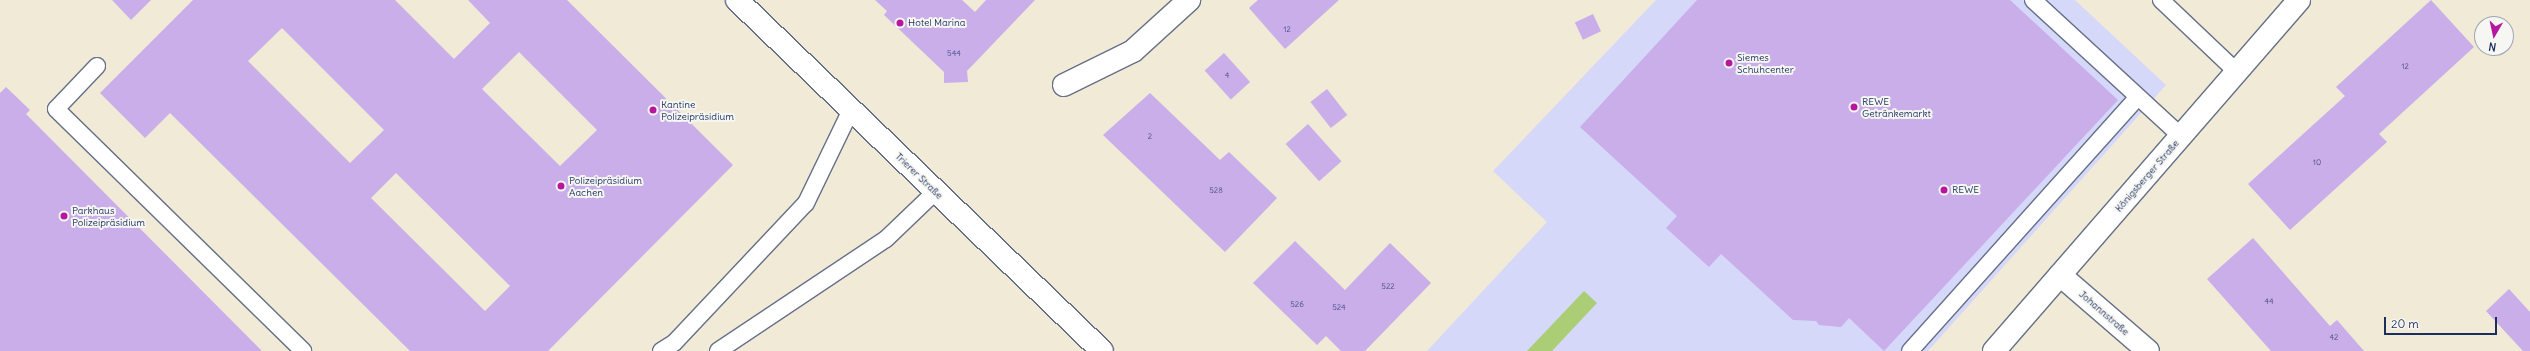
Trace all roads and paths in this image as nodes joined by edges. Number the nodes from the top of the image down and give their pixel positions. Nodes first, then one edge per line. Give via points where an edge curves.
1 (737, 0) edge
2 (1189, 0) edge
3 (2033, 0) edge
4 (2161, 0) edge
5 (2299, 0) edge
6 (97, 66) dead end
7 (2237, 72) junction
8 (1064, 85) dead end
9 (2138, 97) junction
10 (851, 110) junction
11 (2181, 136) junction
12 (935, 192) junction
13 (2060, 275) junction
14 (303, 351) edge
15 (661, 351) edge
16 (718, 351) edge
17 (1102, 351) edge
18 (1910, 351) edge
19 (1994, 351) edge
20 (2148, 351) edge

1 - 10 street, Trierer Straße
2 - 8 street via 1133,51
3 - 9 lane
4 - 7 lane
5 - 7 street, Königsberger Straße
6 - 14 lane via 56,109
7 - 11 street, Königsberger Straße
9 - 11 lane
9 - 18 lane
10 - 12 street, Trierer Straße
10 - 15 lane via 806,203 674,343
11 - 13 street, Königsberger Straße
12 - 16 lane via 886,239
12 - 17 street, Trierer Straße
13 - 19 street, Königsberger Straße
13 - 20 street, Johannstraße

